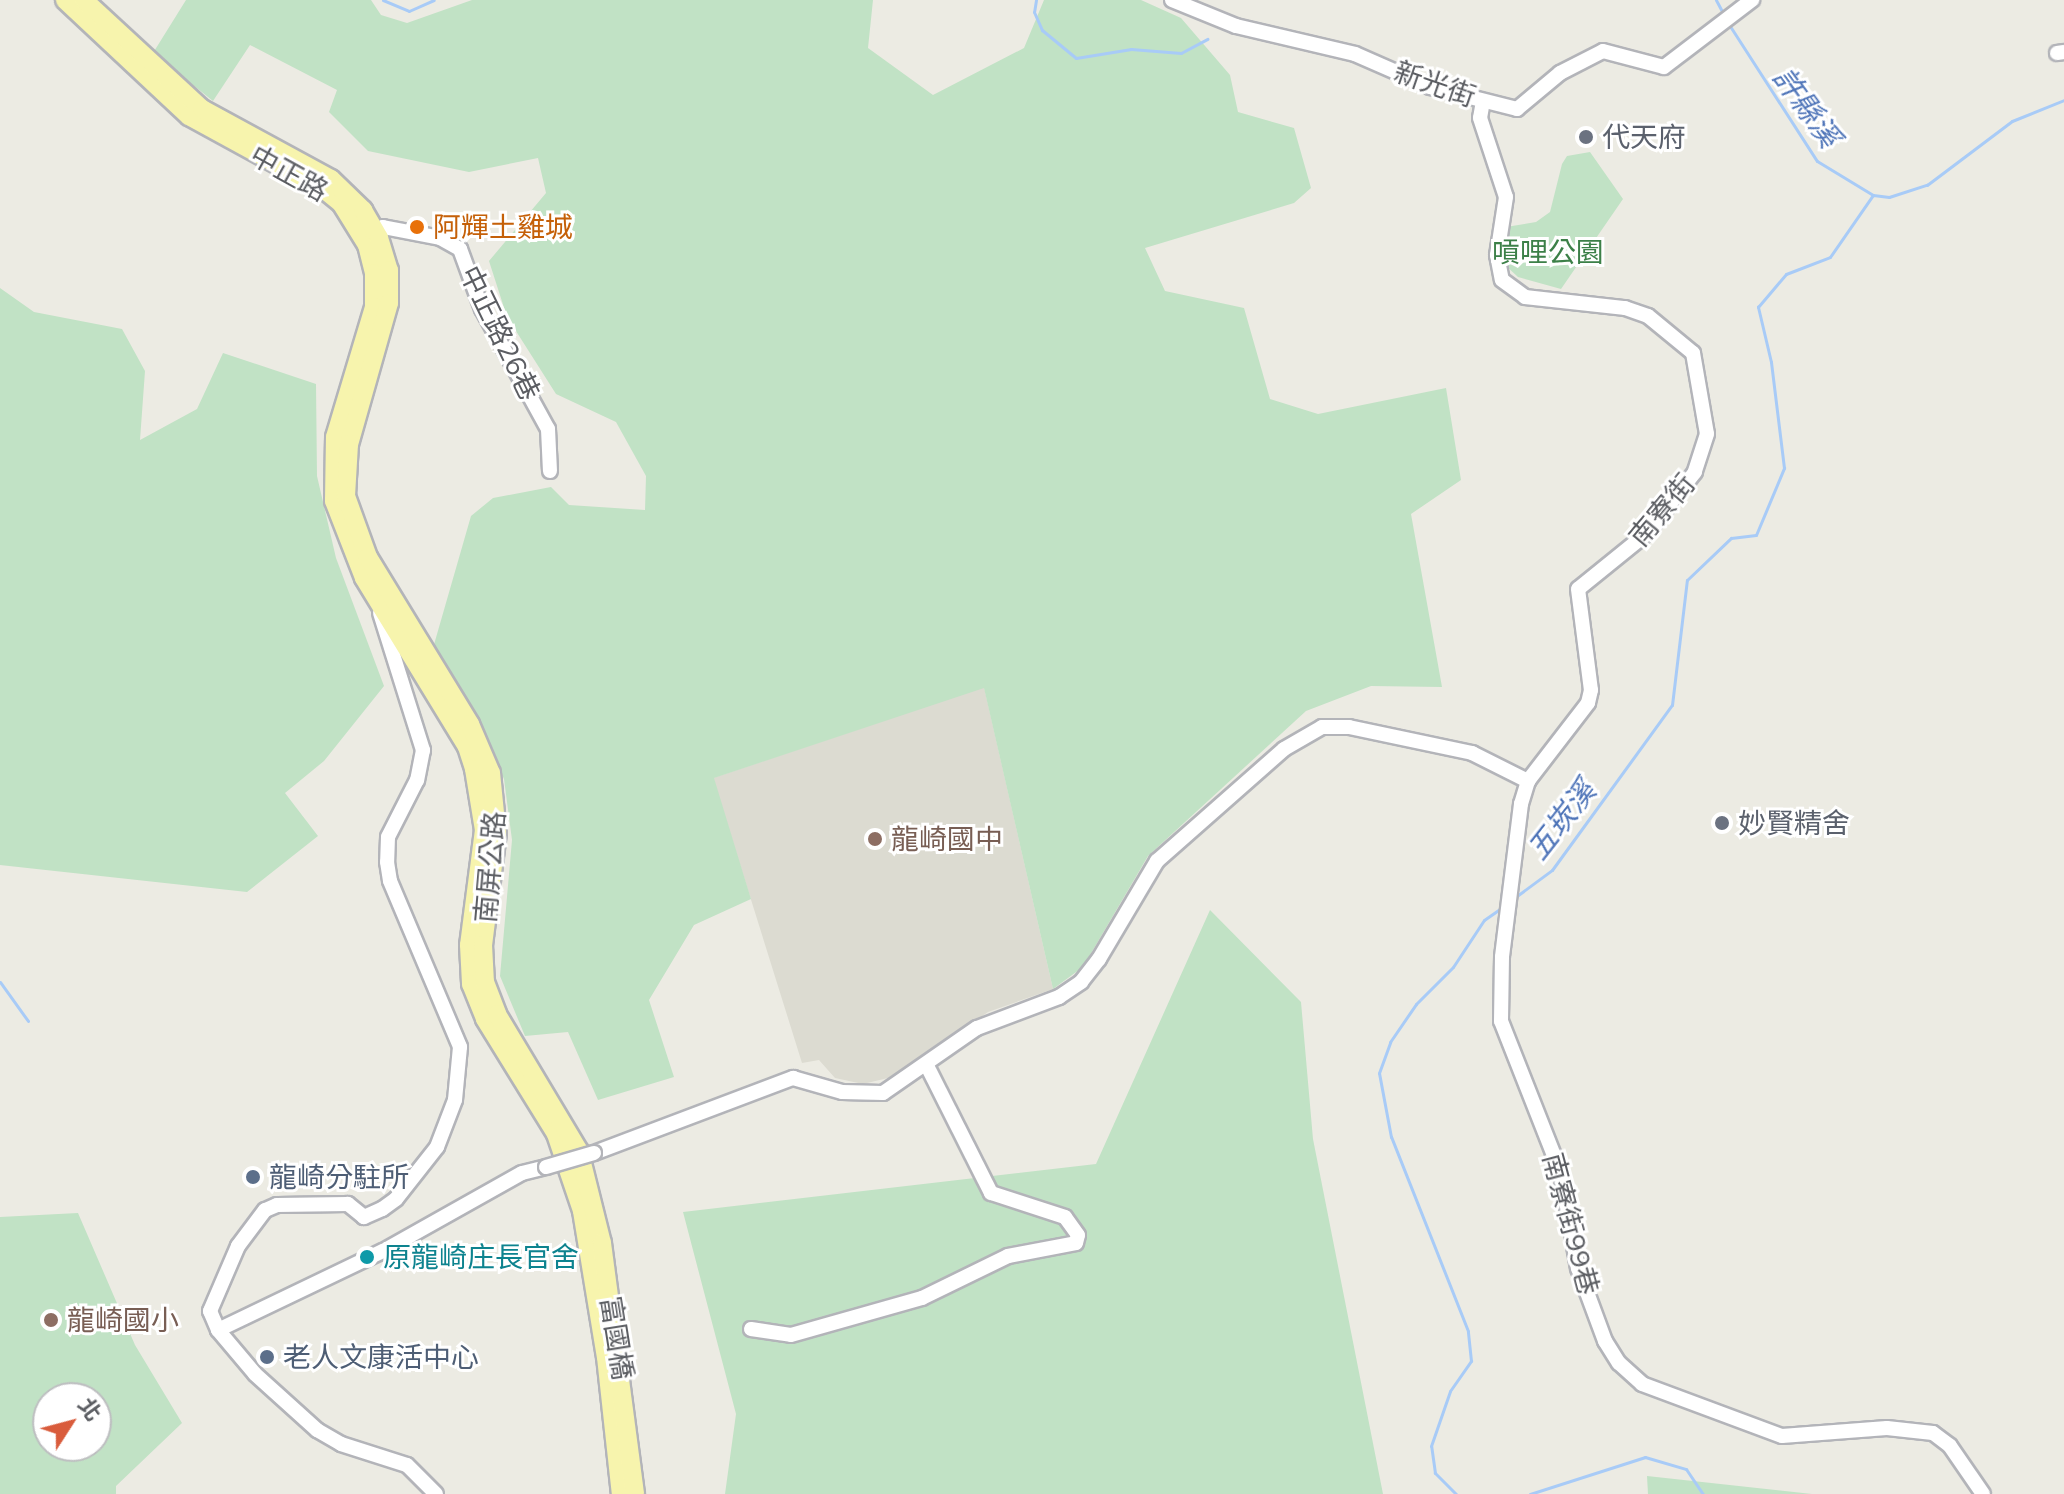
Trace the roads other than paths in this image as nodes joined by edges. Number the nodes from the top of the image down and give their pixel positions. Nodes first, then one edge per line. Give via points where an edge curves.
1 (65, 0) edge
2 (84, 0) edge
3 (1172, 0) edge
4 (1751, 1) edge
5 (1483, 101) junction
6 (368, 233) junction
7 (550, 471) dead end
8 (368, 557) junction
9 (374, 596) junction
10 (1528, 781) junction
11 (927, 1066) junction
12 (581, 1184) junction
13 (751, 1329) dead end
14 (218, 1330) junction
15 (436, 1494) edge
16 (621, 1494) edge
17 (635, 1494) edge
18 (1983, 1494) edge

1 - 6 main road, 中正路 via 176,106 220,136 326,191
2 - 6 main road, 中正路 via 202,109 331,179
3 - 5 street, 新光街 via 1236,26 1355,54 1430,87
4 - 5 street, 新光街 via 1664,67 1603,51 1560,73 1517,109
5 - 10 street, 南寮街 via 1480,118 1506,197 1497,255 1502,280 1525,297 1625,308 1648,316 1693,353 1707,434 1695,472 1646,534 1578,589 1591,690 1588,703
6 - 7 street, 中正路26巷 via 440,238 460,249 482,309 548,429
6 - 8 main road, 中正路 via 389,270 389,303 354,421 346,478 351,516
6 - 9 main road, 中正路 via 374,307 335,437 332,482 340,526
8 - 9 street
8 - 12 main road, 南屏公路 via 470,724 488,764 497,833 483,945 485,982 497,1014 569,1129
9 - 12 main road, 南屏公路 via 467,747 480,789 484,830 469,945 471,984 485,1019
9 - 14 street via 423,750 417,780 388,837 390,881 460,1047 455,1100 437,1147 382,1209 364,1217 348,1204 277,1205 258,1216 211,1304
10 - 11 street via 1472,753 1349,727 1322,727 1301,736 1157,861 1081,982 1059,997 977,1028
10 - 18 street, 南寮街99巷 via 1499,1004 1505,1038 1561,1173 1578,1268 1619,1363 1642,1384 1782,1436 1887,1428 1924,1431 1950,1446
11 - 13 street via 991,1193 1065,1217 1078,1235 1076,1243 1008,1256 922,1298 791,1335
11 - 14 street, bridge via 883,1093 842,1092 793,1078 594,1153 522,1173 383,1251
12 - 16 main road, 富國橋
12 - 17 main road, 富國橋 via 622,1368
14 - 15 street via 255,1374 317,1430 341,1444 407,1465

